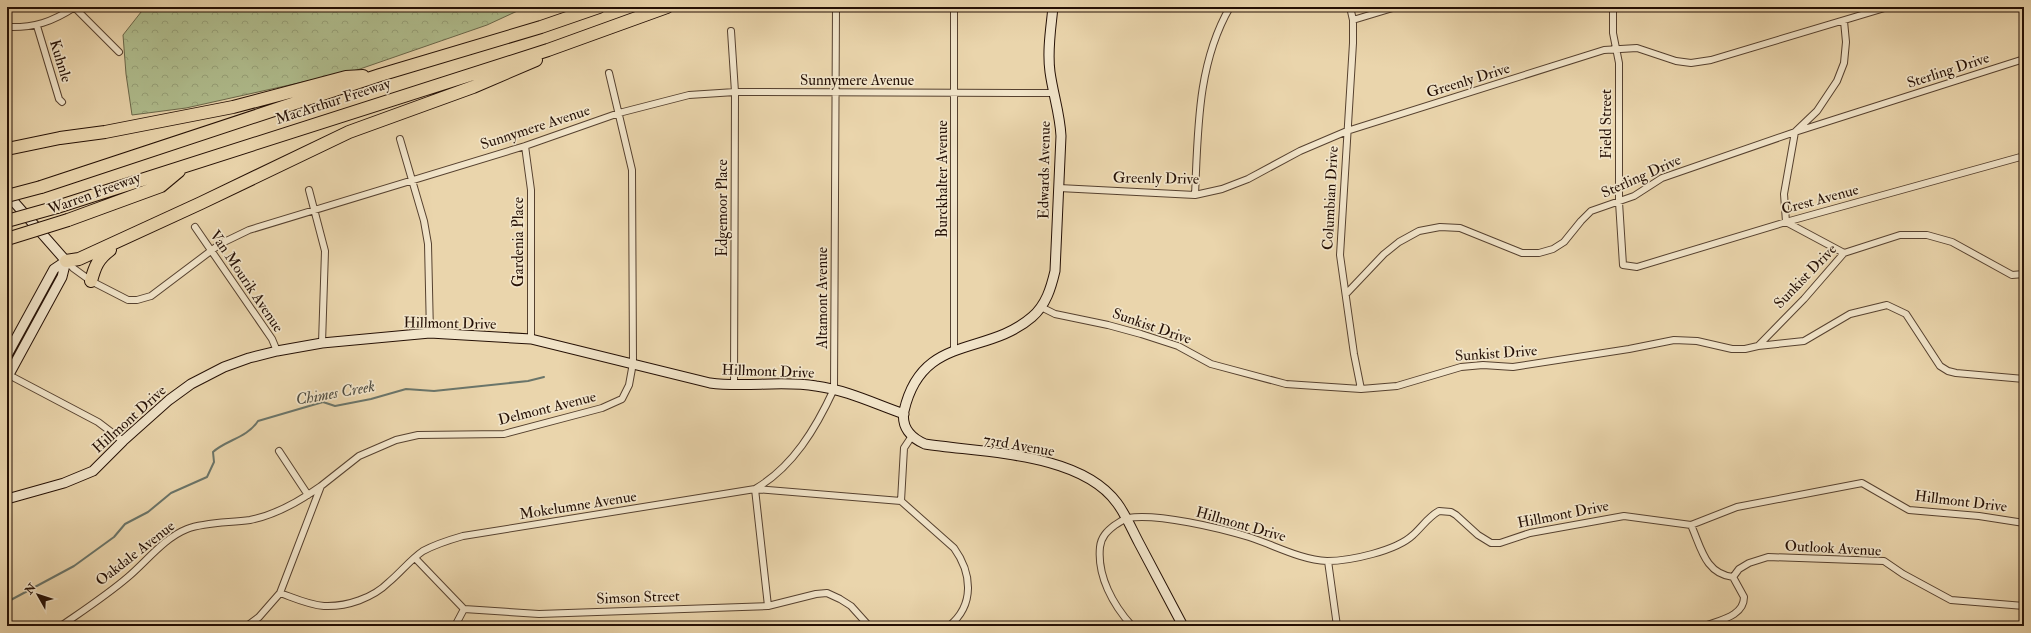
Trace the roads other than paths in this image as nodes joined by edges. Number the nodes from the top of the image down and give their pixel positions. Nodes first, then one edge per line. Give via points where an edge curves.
1 (74, 7) edge
2 (600, 7) edge
3 (667, 7) edge
4 (836, 7) edge
5 (954, 7) edge
6 (1053, 7) edge
7 (1230, 7) edge
8 (1350, 7) edge
9 (1396, 7) edge
10 (1613, 7) edge
11 (1888, 7) edge
12 (1353, 20) junction
13 (1844, 21) junction
14 (37, 26) junction
15 (7, 27) edge
16 (731, 30) dead end
17 (596, 34) junction
18 (1616, 48) junction
19 (119, 52) dead end
20 (2024, 59) edge
21 (609, 74) dead end
22 (380, 75) junction
23 (735, 92) junction
24 (836, 93) junction
25 (955, 93) junction
26 (1053, 93) junction
27 (62, 102) dead end
28 (619, 113) junction
29 (1347, 131) junction
30 (1795, 132) junction
31 (400, 139) dead end
32 (525, 146) junction
33 (7, 149) edge
34 (2024, 156) edge
35 (187, 165) junction
36 (411, 180) junction
37 (1060, 188) junction
38 (309, 190) dead end
39 (7, 195) edge
40 (1195, 195) junction
41 (1619, 202) junction
42 (315, 210) junction
43 (7, 221) edge
44 (1786, 222) junction
45 (195, 228) dead end
46 (132, 234) junction
47 (7, 239) edge
48 (212, 252) junction
49 (1844, 253) junction
50 (66, 261) junction
51 (1622, 265) joint
52 (2024, 274) edge
53 (91, 281) junction
54 (1346, 294) junction
55 (1041, 308) junction
56 (430, 333) junction
57 (531, 339) junction
58 (322, 343) junction
59 (1758, 346) junction
60 (954, 350) junction
61 (277, 351) junction
62 (7, 356) edge
63 (633, 363) junction
64 (8, 376) edge
65 (2024, 379) edge
66 (734, 386) junction
67 (834, 389) junction
68 (1361, 389) junction
69 (904, 414) junction
70 (912, 436) junction
71 (123, 441) junction
72 (278, 451) dead end
73 (321, 486) junction
74 (756, 489) junction
75 (308, 495) junction
76 (7, 499) edge
77 (901, 500) junction
78 (1126, 518) junction
79 (2024, 523) edge
80 (1691, 525) junction
81 (415, 558) junction
82 (1328, 561) junction
83 (1733, 577) junction
84 (280, 593) junction
85 (768, 606) junction
86 (2024, 606) edge
87 (464, 609) junction
88 (61, 626) edge
89 (247, 626) edge
90 (455, 626) edge
91 (869, 626) edge
92 (949, 626) edge
93 (1132, 626) edge
94 (1183, 626) edge
95 (1337, 626) edge
96 (1706, 626) edge

1 - 14 street
1 - 19 street
2 - 22 highway, MacArthur Freeway
3 - 17 highway, MacArthur Freeway
4 - 24 street, Altamont Avenue
5 - 25 street, Burckhalter Avenue
6 - 26 street, Edwards Avenue via 1049,54
7 - 40 street via 1212,46 1203,83
8 - 12 street, Columbian Drive
9 - 12 street
10 - 18 street, Field Street
11 - 13 street, Greenly Drive
12 - 29 street, Columbian Drive
13 - 18 street, Greenly Drive via 1711,60 1691,63 1637,48
13 - 30 street via 1844,63 1837,81 1817,111
14 - 15 street
14 - 27 street, Kuhnle
16 - 23 street, Edgemoor Place
17 - 35 highway, MacArthur Freeway
17 - 46 highway via 497,77 349,132
18 - 29 street, Greenly Drive
18 - 41 street, Field Street via 1619,63
20 - 30 street, Sterling Drive
21 - 28 street, Delmont Avenue
22 - 33 highway via 346,77 225,108
22 - 39 highway, MacArthur Freeway, bridge via 41,187
23 - 24 street, Sunnymere Avenue
23 - 28 street, Sunnymere Avenue via 689,95
23 - 66 street, Edgemoor Place
24 - 25 street, Sunnymere Avenue
24 - 67 street, Altamont Avenue
25 - 26 street, Sunnymere Avenue
25 - 60 street, Burckhalter Avenue
26 - 37 street, Edwards Avenue via 1060,115
28 - 32 street, Sunnymere Avenue
28 - 63 street, Delmont Avenue via 632,170
29 - 40 street, Greenly Drive via 1300,151 1248,179
29 - 54 street, Columbian Drive via 1340,255
30 - 41 street, Sterling Drive via 1662,178 1646,190
30 - 44 street via 1784,194
31 - 36 street
32 - 36 street, Sunnymere Avenue
32 - 57 street, Gardenia Place via 531,190
34 - 44 street, Crest Avenue
35 - 43 highway, MacArthur Freeway, bridge
35 - 47 highway, Warren Freeway, bridge via 160,186 68,220
36 - 42 street, Sunnymere Avenue
36 - 56 street via 424,221 428,244
37 - 40 street, Greenly Drive
37 - 55 street, Edwards Avenue via 1055,271
38 - 42 street
39 - 50 street
41 - 51 street, Field Street
41 - 54 street, Sterling Drive via 1591,211 1564,242 1539,253 1522,253 1460,228 1440,226 1419,231 1384,254
42 - 48 street, Sunnymere Avenue via 239,234 220,244
42 - 58 street via 325,251
44 - 49 street
44 - 51 street, Crest Avenue via 1637,267
45 - 48 street, Van Mourik Avenue
46 - 50 highway via 79,259
46 - 53 highway via 100,257
48 - 53 street, Sunnymere Avenue via 158,292 144,299 128,300
48 - 61 street, Van Mourik Avenue via 272,339
49 - 52 street, Sunkist Drive via 1900,235 1927,235 1952,242 2012,275
49 - 59 street, Sunkist Drive
50 - 53 street, Sunnymere Avenue
50 - 62 street via 54,269
50 - 64 street via 62,277
54 - 68 street, Columbian Drive
55 - 60 street via 1022,325 1008,333
55 - 68 street, Sunkist Drive via 1055,314 1141,334 1178,346 1211,364 1286,384
56 - 57 street, Hillmont Drive
56 - 58 street, Hillmont Drive
57 - 63 street, Hillmont Drive
58 - 61 street, Hillmont Drive
59 - 65 street via 1804,341 1850,314 1887,305 1906,314 1940,366 1948,371
59 - 68 street, Sunkist Drive via 1732,350 1697,341 1674,340 1629,350 1520,366 1461,367 1396,386
60 - 69 street via 926,368 916,380 908,395
61 - 71 street, Hillmont Drive via 224,367 191,384
63 - 66 street, Hillmont Drive via 695,381
63 - 73 street, Delmont Avenue via 626,393 615,404 504,434 418,435 396,440 359,456
64 - 71 street via 98,422
66 - 67 street, Hillmont Drive via 797,384
67 - 69 street, Hillmont Drive
67 - 74 street, Altamont Avenue via 807,440 777,474
69 - 70 street via 906,430
70 - 77 street via 904,448
70 - 78 street, 73rd Avenue via 925,444 1052,463 1096,483 1118,503
71 - 76 street, Hillmont Drive via 93,471 64,483
72 - 75 street
73 - 75 street, Oakdale Avenue
73 - 84 street
74 - 77 street, Mokelumne Avenue
74 - 81 street, Mokelumne Avenue via 463,536 437,544
74 - 85 street
75 - 88 street, Oakdale Avenue via 272,514 185,530
77 - 92 street via 954,548 965,569 969,590 967,600 957,619
78 - 82 street, Hillmont Drive via 1144,517 1197,524
78 - 93 street via 1103,536 1099,557 1106,588
78 - 94 street, 73rd Avenue
79 - 80 street, Hillmont Drive via 1980,516 1909,510 1862,483 1737,507
80 - 82 street, Hillmont Drive via 1624,516 1530,533 1500,543 1491,543 1456,515 1440,511 1426,520 1413,536 1394,547 1364,556
80 - 83 street via 1705,560 1715,571
81 - 84 street, Mokelumne Avenue via 375,593 342,605 324,606
81 - 87 street
82 - 95 street
83 - 86 street, Outlook Avenue via 1739,569 1749,563 1768,558 1884,561 1951,600
83 - 96 street via 1744,597 1742,607 1737,613
84 - 89 street
85 - 87 street, Simson Street via 539,614
85 - 91 street, Simson Street via 827,593 851,606
87 - 90 street

